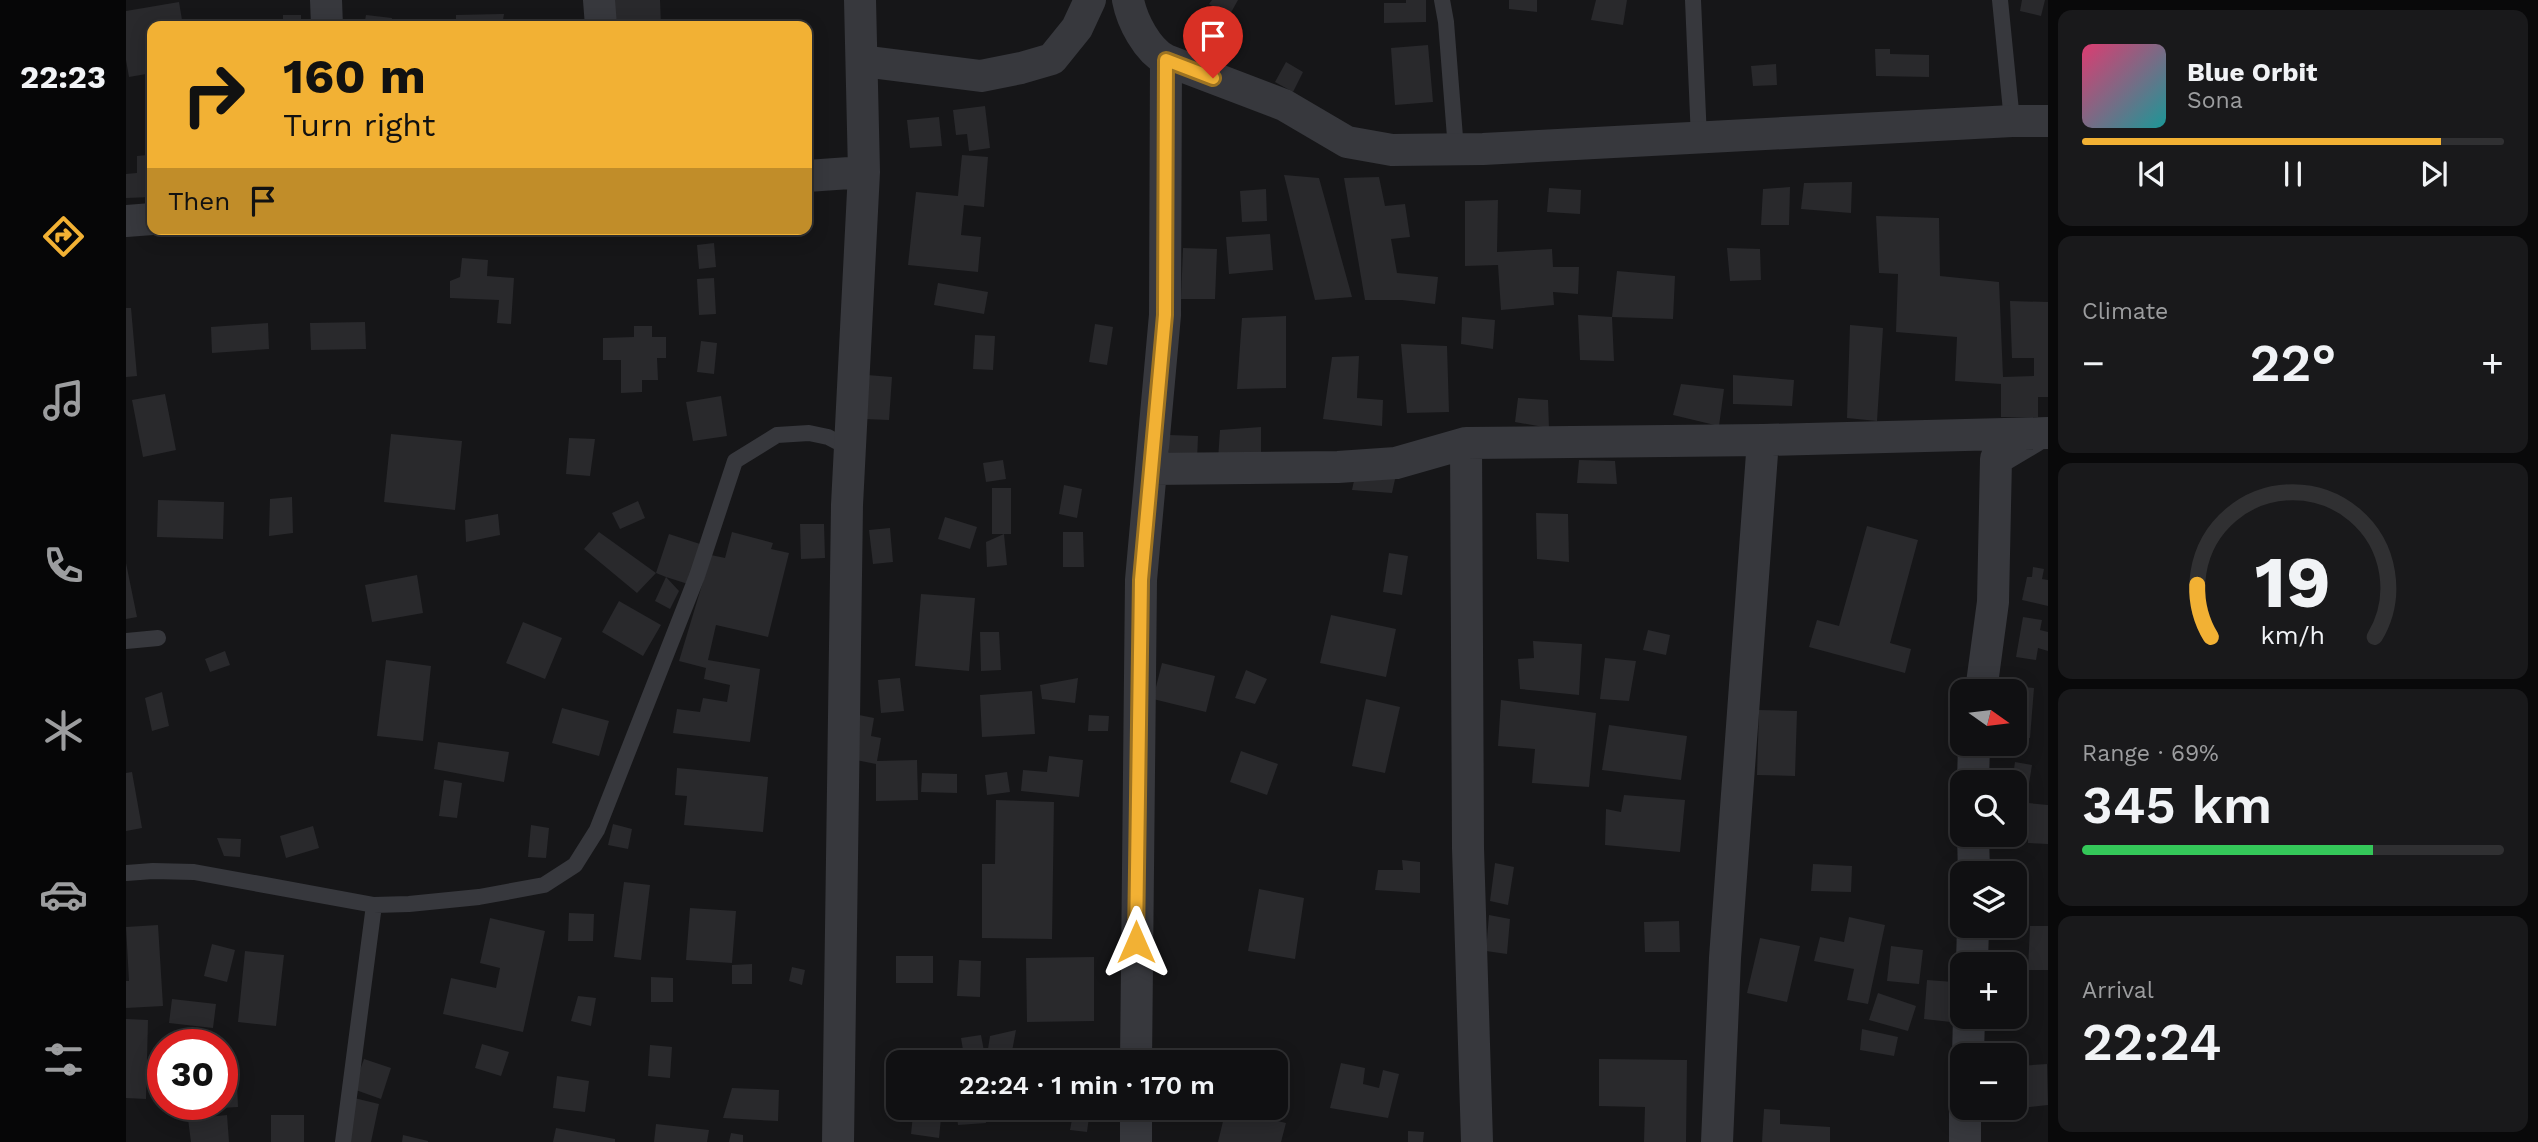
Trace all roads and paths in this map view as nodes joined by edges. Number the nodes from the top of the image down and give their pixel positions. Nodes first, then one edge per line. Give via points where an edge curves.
1 (326, 0) edge
2 (599, 0) edge
3 (860, 0) edge
4 (1090, 0) edge
5 (1128, 0) edge
6 (1442, 0) edge
7 (1693, 0) edge
8 (2000, 0) edge
9 (327, 21) edge
10 (601, 21) edge
11 (1166, 60) junction
12 (862, 61) junction
13 (2012, 121) junction
14 (2048, 121) edge
15 (1699, 139) junction
16 (1456, 150) junction
17 (864, 172) junction
18 (812, 176) edge
19 (147, 219) edge
20 (126, 221) edge
21 (2043, 433) edge
22 (1763, 440) junction
23 (1466, 443) junction
24 (851, 449) junction
25 (1151, 469) junction
26 (158, 638) dead end
27 (126, 640) edge
28 (1983, 679) edge
29 (126, 873) edge
30 (374, 905) junction
31 (1136, 1050) edge
32 (1136, 1120) edge
33 (1965, 1120) edge
34 (344, 1142) edge
35 (838, 1142) edge
36 (1136, 1142) edge
37 (1478, 1142) edge
38 (1717, 1142) edge
39 (1965, 1142) edge

1 - 9 street
2 - 10 street
3 - 12 street
4 - 12 street via 1077,28 1052,59 1021,68 981,76
5 - 11 street via 1140,31 1156,55
6 - 16 lane
7 - 15 lane
8 - 13 lane
11 - 16 street via 1284,105 1347,142 1392,150
11 - 25 street via 1165,315
12 - 17 street
13 - 14 street
13 - 15 street
15 - 16 street
17 - 18 street
17 - 24 street
19 - 20 street
21 - 22 street
21 - 28 street via 1996,459 1993,602
22 - 23 street
22 - 38 street via 1725,958
23 - 25 street via 1396,463
23 - 37 street via 1468,848
24 - 30 lane via 809,433 777,435 735,461 697,576 614,791 575,865 544,885 479,897
24 - 35 street
25 - 31 street via 1141,580
26 - 27 lane
29 - 30 lane via 194,872
30 - 34 lane
32 - 36 street
33 - 39 street

